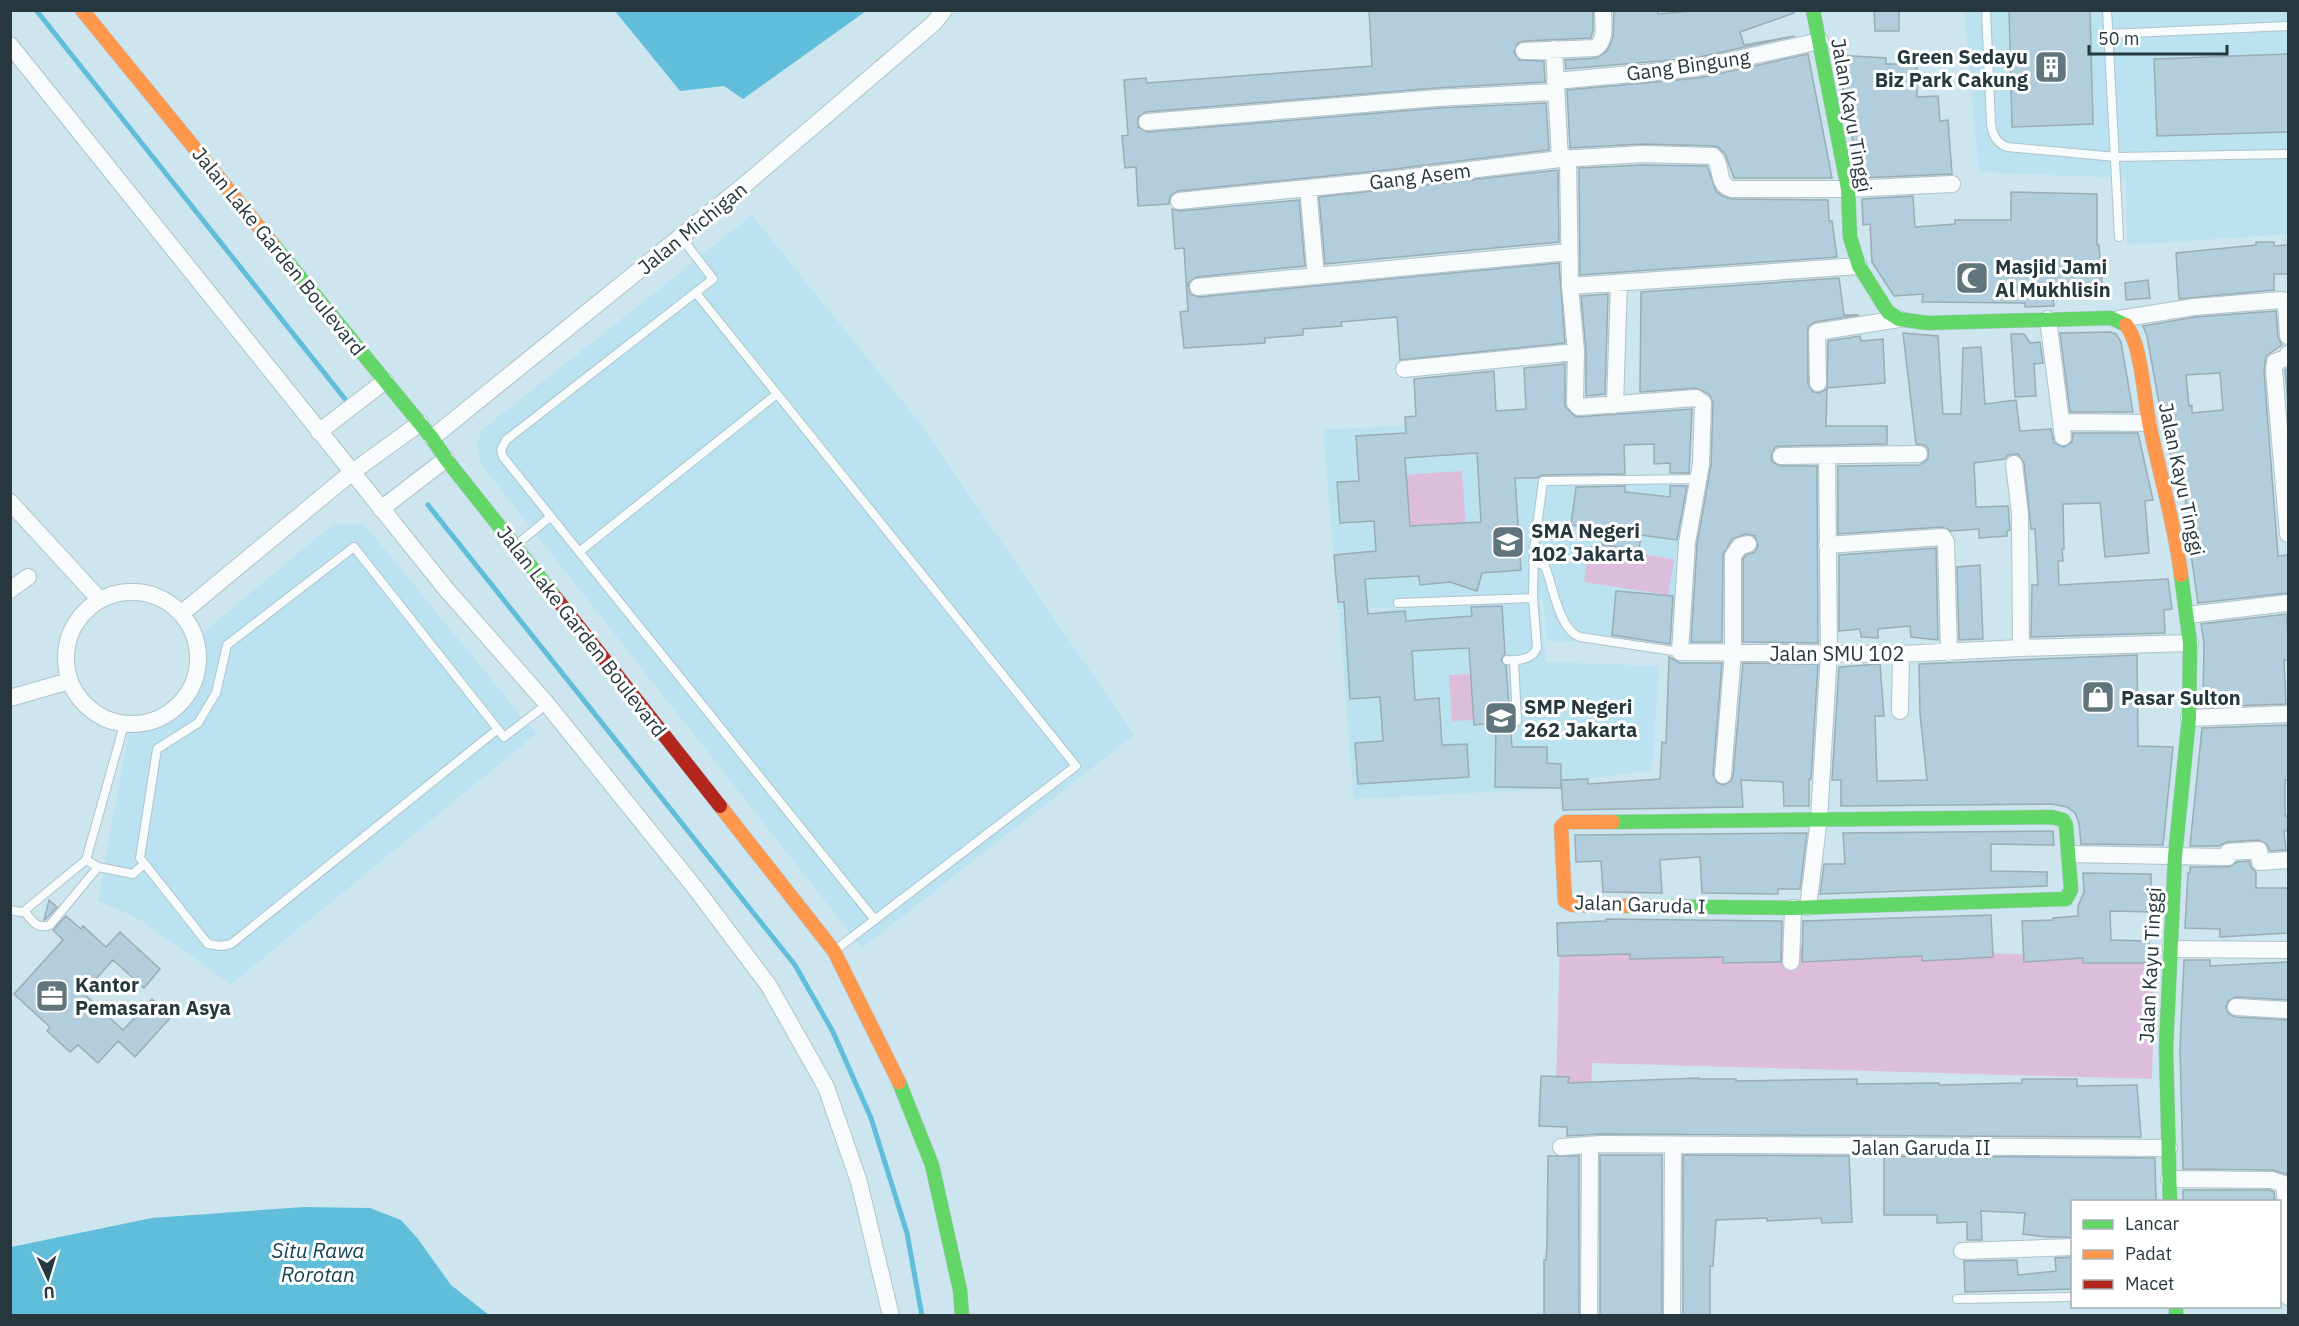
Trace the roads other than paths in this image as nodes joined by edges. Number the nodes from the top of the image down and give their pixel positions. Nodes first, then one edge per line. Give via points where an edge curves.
1 (82, 10) edge
2 (944, 10) edge
3 (1603, 10) edge
4 (1813, 10) edge
5 (1986, 10) edge
6 (2107, 10) edge
7 (2289, 26) edge
8 (2108, 34) junction
9 (1820, 41) junction
10 (10, 45) edge
11 (1554, 49) junction
12 (1524, 51) dead end
13 (1555, 86) junction
14 (1147, 122) dead end
15 (2289, 154) edge
16 (2116, 157) junction
17 (1564, 159) junction
18 (1952, 184) dead end
19 (1308, 188) junction
20 (1848, 189) junction
21 (1179, 201) dead end
22 (681, 237) junction
23 (2119, 237) dead end
24 (1569, 252) junction
25 (1859, 266) junction
26 (1316, 276) junction
27 (1619, 283) junction
28 (1570, 286) junction
29 (1198, 287) dead end
30 (696, 293) junction
31 (1899, 319) junction
32 (2048, 319) junction
33 (2119, 319) junction
34 (2289, 336) edge
35 (1576, 352) junction
36 (2289, 354) edge
37 (1404, 369) dead end
38 (385, 381) junction
39 (1818, 383) dead end
40 (777, 394) junction
41 (1615, 405) junction
42 (420, 423) junction
43 (2149, 423) junction
44 (319, 432) junction
45 (432, 438) junction
46 (1919, 454) dead end
47 (1781, 456) dead end
48 (1827, 456) junction
49 (446, 459) junction
50 (2014, 464) dead end
51 (351, 473) junction
52 (1699, 479) junction
53 (10, 502) edge
54 (381, 509) junction
55 (550, 517) junction
56 (2289, 534) edge
57 (1748, 544) dead end
58 (1827, 545) junction
59 (515, 546) junction
60 (579, 552) junction
61 (1533, 561) junction
62 (28, 577) dead end
63 (10, 590) edge
64 (1533, 598) junction
65 (100, 600) junction
66 (1398, 603) dead end
67 (2289, 603) edge
68 (182, 613) junction
69 (2187, 615) junction
70 (2190, 643) junction
71 (2021, 648) junction
72 (1680, 651) junction
73 (1732, 652) junction
74 (1829, 653) junction
75 (1949, 653) junction
76 (1901, 654) junction
77 (69, 681) junction
78 (10, 698) edge
79 (547, 704) junction
80 (1900, 711) dead end
81 (2289, 714) edge
82 (2188, 718) junction
83 (1517, 721) dead end
84 (124, 725) junction
85 (498, 729) junction
86 (1723, 775) dead end
87 (1819, 818) junction
88 (2068, 855) junction
89 (2175, 856) junction
90 (86, 860) junction
91 (2289, 860) edge
92 (144, 864) junction
93 (98, 867) junction
94 (1800, 908) junction
95 (10, 910) edge
96 (24, 911) junction
97 (875, 920) junction
98 (2171, 949) junction
99 (2289, 950) edge
100 (834, 951) junction
101 (1791, 962) dead end
102 (2236, 1007) dead end
103 (2289, 1010) edge
104 (1673, 1145) junction
105 (1590, 1146) junction
106 (1561, 1147) dead end
107 (2169, 1148) junction
108 (2169, 1179) junction
109 (2170, 1200) edge
110 (2071, 1247) edge
111 (1962, 1251) dead end
112 (2071, 1297) edge
113 (2285, 1297) edge
114 (1957, 1299) dead end
115 (891, 1316) edge
116 (962, 1316) edge
117 (1589, 1316) edge
118 (1672, 1316) edge

1 - 38 street, Jalan Lake Garden Boulevard
2 - 22 street, Jalan Michigan via 934,23
3 - 11 street via 1601,45
4 - 9 street, Jalan Kayu Tinggi
5 - 16 lane via 1991,123 2000,144
6 - 8 lane
7 - 8 lane
8 - 16 lane
9 - 13 street, Gang Bingung via 1697,68
9 - 20 street, Jalan Kayu Tinggi
10 - 44 street
11 - 12 street
11 - 13 street
13 - 14 street, Gang Bingung
13 - 17 street
15 - 16 lane
16 - 23 lane
17 - 19 street, Gang Asem
17 - 20 street, Gang Asem via 1707,154 1718,160 1721,182 1727,188
17 - 24 street
18 - 20 street
19 - 21 street, Gang Asem
19 - 26 street
20 - 25 street, Jalan Kayu Tinggi via 1850,237
22 - 30 lane via 713,279
22 - 45 street, Jalan Michigan
24 - 26 street
24 - 28 street
25 - 27 street
25 - 31 street, Jalan Kayu Tinggi via 1880,303
26 - 29 street
27 - 28 street
27 - 41 street
28 - 35 street
30 - 40 lane
30 - 55 lane via 506,440 501,450 503,457
31 - 32 street via 1927,323
31 - 39 street via 1817,332
32 - 33 street
32 - 43 street via 2063,429
33 - 34 street via 2194,307 2282,300 2286,302
33 - 43 street, Jalan Kayu Tinggi via 2134,338
35 - 37 street
35 - 41 street via 1575,403 1579,407
36 - 56 street via 2274,366
38 - 42 street, Jalan Lake Garden Boulevard
38 - 44 street
40 - 60 lane
40 - 97 lane via 1076,766
41 - 52 street via 1701,399
42 - 45 street, Jalan Lake Garden Boulevard
42 - 51 street
43 - 69 street, Jalan Kayu Tinggi via 2176,542
44 - 51 street
45 - 49 street, Jalan Lake Garden Boulevard
46 - 48 street
47 - 48 street
48 - 58 street
49 - 54 street
49 - 59 street, Jalan Lake Garden Boulevard
50 - 71 street via 2020,514
51 - 54 street
51 - 68 street
52 - 61 lane via 1543,482
52 - 72 street via 1687,543
53 - 65 street
54 - 79 street
55 - 59 lane
55 - 60 lane
57 - 73 street via 1740,546 1733,556
58 - 74 street
58 - 75 street via 1942,537 1946,542
59 - 100 street, Jalan Lake Garden Boulevard
60 - 97 lane
61 - 64 lane
61 - 72 lane, Jalan SMU 102 via 1545,566 1566,625 1576,636
62 - 63 street
64 - 66 lane
64 - 83 lane via 1535,653 1526,659 1511,660
65 - 68 street via 121,592 143,592
65 - 77 street via 73,626 65,663
67 - 69 street
68 - 84 street via 195,633 200,655 196,678 186,699 169,715 147,723
69 - 70 street, Jalan Kayu Tinggi
70 - 71 street, Jalan SMU 102
70 - 82 street, Jalan Kayu Tinggi
71 - 75 street, Jalan SMU 102
72 - 73 street, Jalan SMU 102
73 - 74 street, Jalan SMU 102
73 - 86 street
74 - 76 street, Jalan SMU 102
74 - 87 street
75 - 76 street, Jalan SMU 102
76 - 80 street
77 - 78 street
77 - 84 street via 90,711
79 - 85 lane via 504,737
79 - 115 street via 769,986 826,1087 859,1182
81 - 82 street
82 - 89 street, Jalan Kayu Tinggi
84 - 90 lane
85 - 92 lane via 231,944 207,944
85 - 92 lane via 354,547 227,645 216,693 198,723 157,748 140,858
87 - 88 street, Jalan Garuda I via 2059,818 2066,825
87 - 94 street
87 - 94 street, Jalan Garuda I via 1572,821 1561,827 1567,904
88 - 89 street
88 - 94 street, Jalan Garuda I via 2070,895 2066,900
89 - 91 street via 2223,857 2228,852 2259,850 2260,862
89 - 98 street, Jalan Kayu Tinggi
90 - 93 lane
90 - 96 lane
92 - 93 lane via 133,874
93 - 96 lane via 50,925 35,925
94 - 101 street
95 - 96 lane
97 - 100 lane
98 - 99 street
98 - 107 street, Jalan Kayu Tinggi via 2165,1069
100 - 116 street, Jalan Lake Garden Boulevard via 893,1066 932,1165 960,1290
102 - 103 street
104 - 105 street, Jalan Garuda II
104 - 107 street, Jalan Garuda II
104 - 118 street
105 - 106 street, Jalan Garuda II
105 - 117 street
107 - 108 street, Jalan Kayu Tinggi
108 - 109 street, Jalan Kayu Tinggi
108 - 113 street via 2272,1180 2284,1184
110 - 111 street
112 - 114 lane

